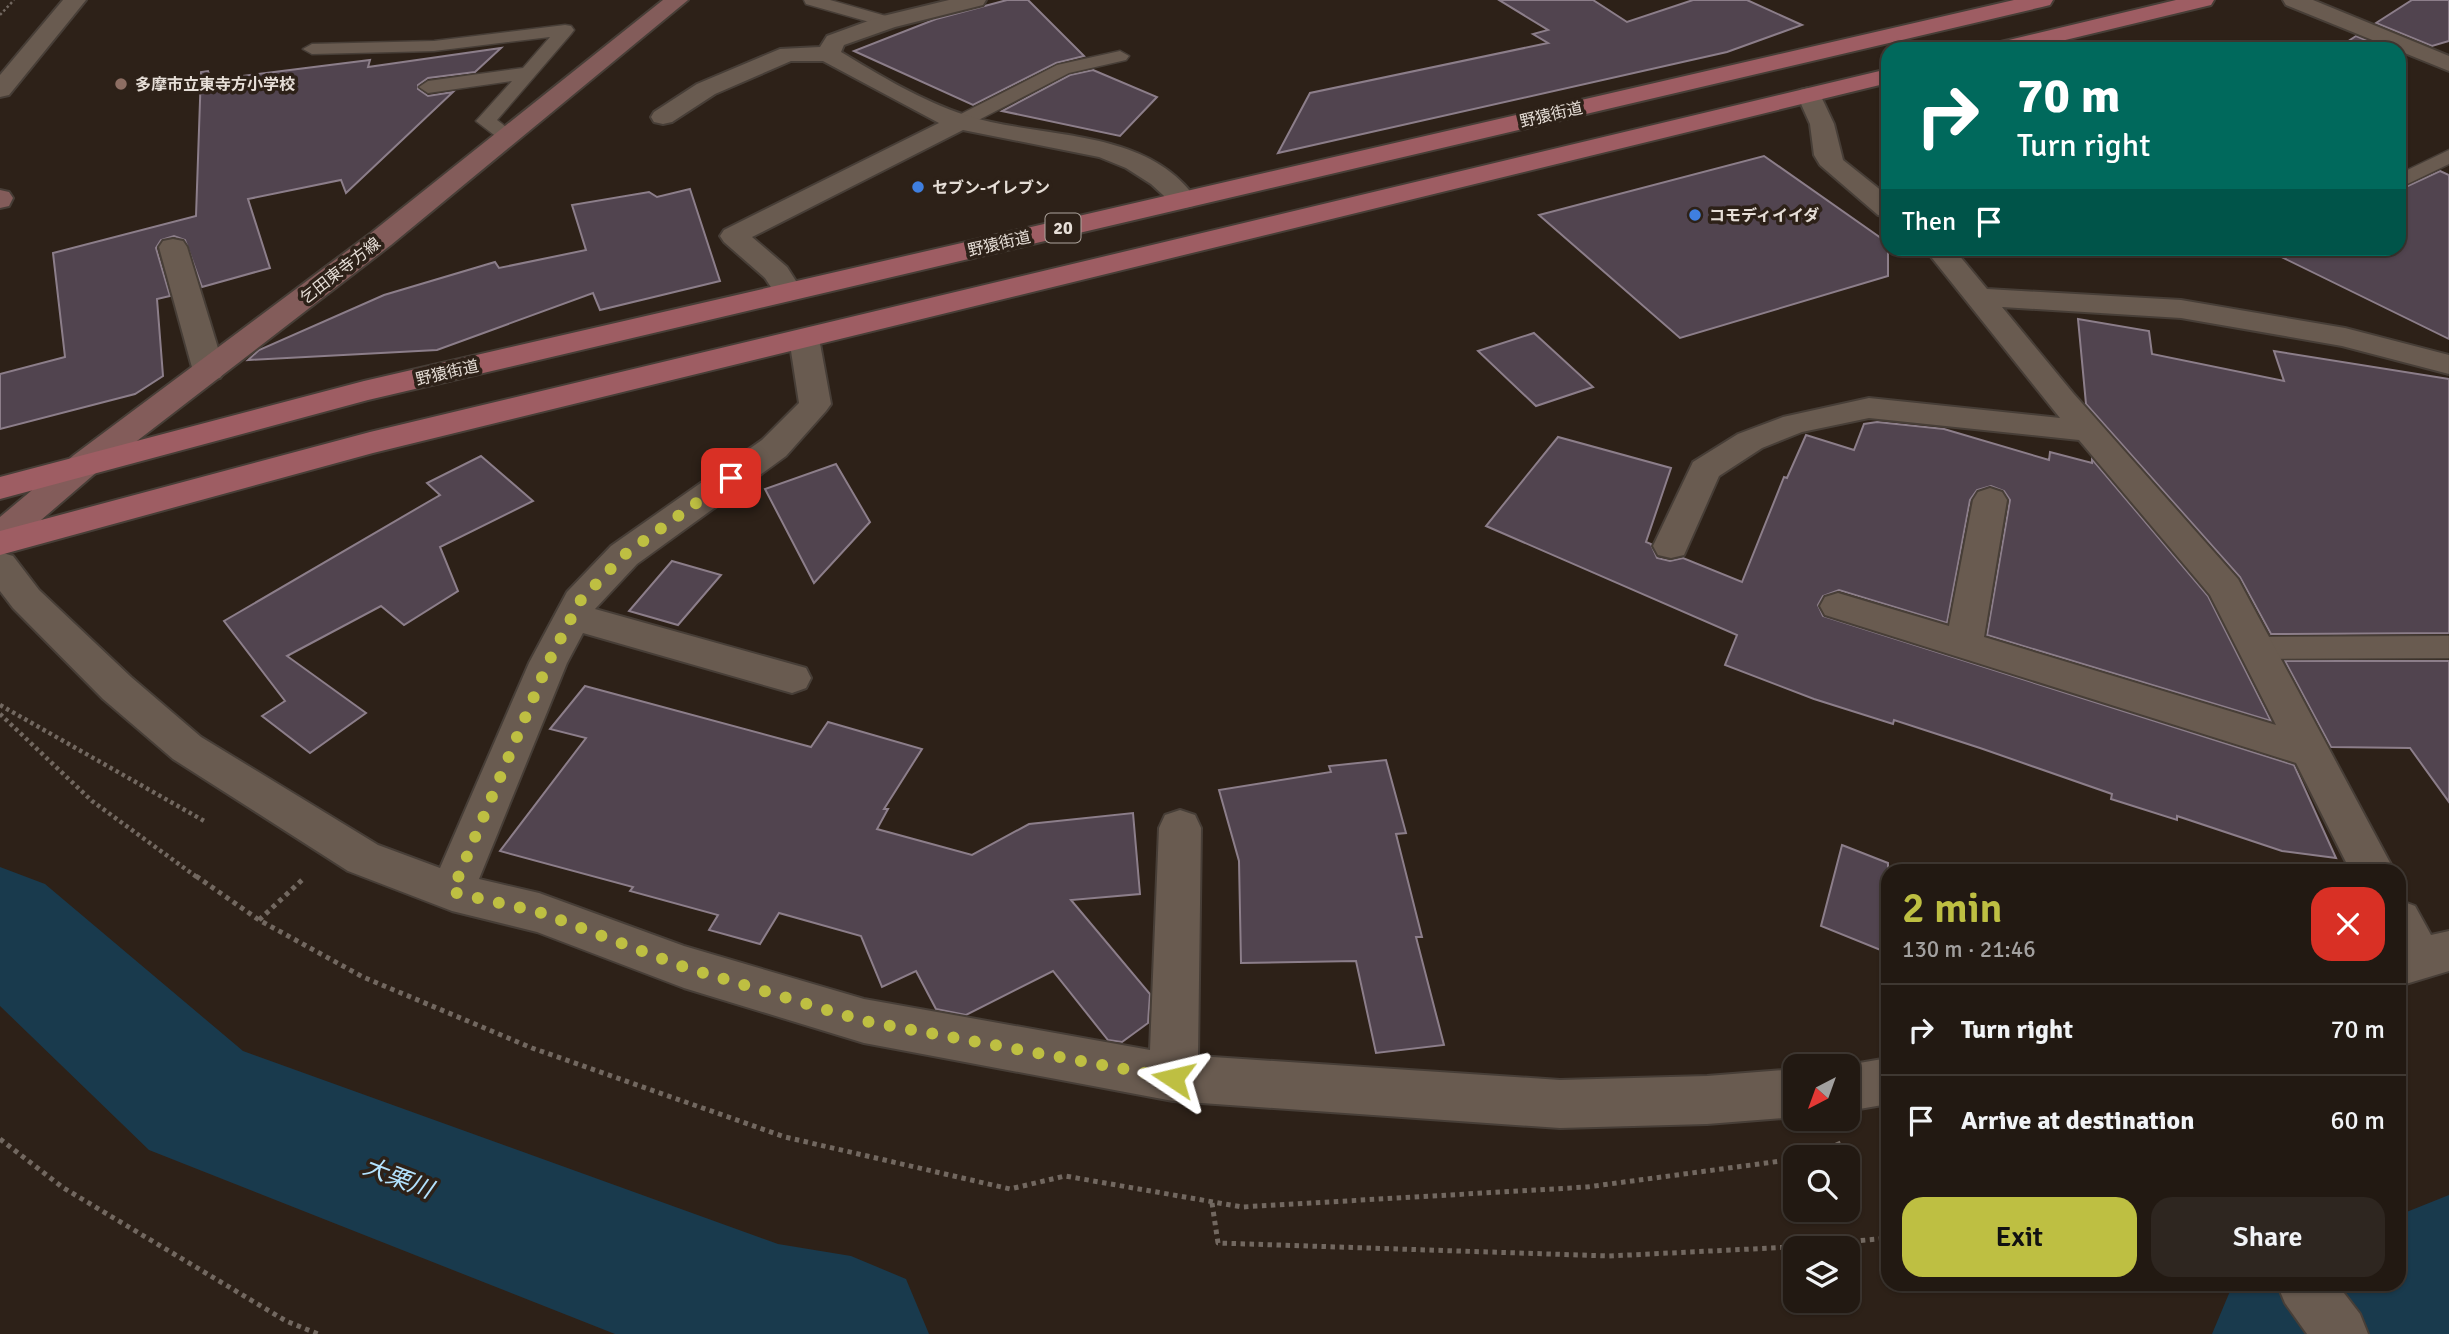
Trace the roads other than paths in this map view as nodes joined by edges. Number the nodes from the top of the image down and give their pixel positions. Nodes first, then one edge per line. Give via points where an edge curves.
1 (75, 0) edge
2 (677, 0) edge
3 (812, 0) edge
4 (975, 0) edge
5 (2042, 0) edge
6 (2203, 0) edge
7 (2294, 0) edge
8 (887, 22) junction
9 (2029, 42) edge
10 (2396, 42) edge
11 (2406, 46) edge
12 (312, 49) dead end
13 (828, 54) junction
14 (1120, 56) dead end
15 (2449, 64) edge
16 (529, 73) junction
17 (1881, 78) edge
18 (428, 87) dead end
19 (0, 90) edge
20 (1809, 95) junction
21 (663, 117) dead end
22 (960, 122) junction
23 (509, 136) junction
24 (1403, 149) junction
25 (2449, 156) edge
26 (2406, 178) edge
27 (1265, 181) junction
28 (1440, 184) junction
29 (1184, 200) junction
30 (1881, 203) edge
31 (1301, 218) junction
32 (173, 247) dead end
33 (1945, 256) edge
34 (788, 292) junction
35 (1978, 297) junction
36 (804, 338) junction
37 (2449, 365) edge
38 (209, 371) junction
39 (2089, 431) junction
40 (86, 463) junction
41 (0, 488) edge
42 (1990, 500) dead end
43 (0, 536) edge
44 (0, 543) edge
45 (1671, 546) dead end
46 (0, 565) edge
47 (1838, 606) dead end
48 (572, 616) junction
49 (1964, 645) junction
50 (2449, 647) edge
51 (2257, 648) junction
52 (792, 678) dead end
53 (2311, 751) junction
54 (1180, 828) dead end
55 (2370, 864) edge
56 (452, 892) junction
57 (1173, 1078) junction
58 (1881, 1085) edge
59 (1783, 1094) edge
60 (1860, 1096) edge
61 (2309, 1291) edge
62 (2340, 1334) edge

1 - 19 street
2 - 23 main road, 乞田東寺方線
3 - 8 lane
4 - 8 street
5 - 24 main road, 野猿街道 / 20
6 - 9 main road
7 - 10 street
8 - 13 street via 835,41
11 - 15 street
12 - 16 lane via 434,46 565,30
13 - 21 street via 788,54 706,89
13 - 22 street
14 - 22 lane via 1063,69
16 - 18 lane
16 - 23 lane via 486,121
17 - 20 main road, 20
20 - 28 main road, 20
20 - 30 street via 1833,165
22 - 29 street via 1120,155 1170,184
22 - 34 street via 734,236 777,273
23 - 38 main road, 乞田東寺方線
24 - 27 main road, 野猿街道 / 20
24 - 28 main road
25 - 26 lane
27 - 29 main road, 野猿街道 / 20
27 - 31 main road via 1299,183 1322,196 1317,213
28 - 31 main road, 20
29 - 34 main road, 野猿街道 / 20
31 - 36 main road, 20
32 - 38 street
33 - 35 street
34 - 40 main road, 野猿街道 / 20 via 364,391
35 - 37 street via 2181,309 2345,337
35 - 39 street
36 - 44 main road, 20 via 370,443
36 - 48 street via 815,404 797,426 774,448 624,555 580,601
38 - 40 main road, 乞田東寺方線
39 - 45 street via 1869,408 1794,424 1750,441 1705,470
39 - 51 street via 2225,588
40 - 41 main road, 野猿街道 / 20
40 - 43 main road, 乞田東寺方線
42 - 49 street
46 - 56 street via 26,599 117,688 187,748 363,858
47 - 49 street
48 - 52 street
48 - 56 street
49 - 53 street
50 - 51 lane
51 - 53 street
53 - 55 street
54 - 57 street
56 - 57 street via 539,912 684,967 864,1021
57 - 59 street via 1560,1104
58 - 60 street
61 - 62 street

